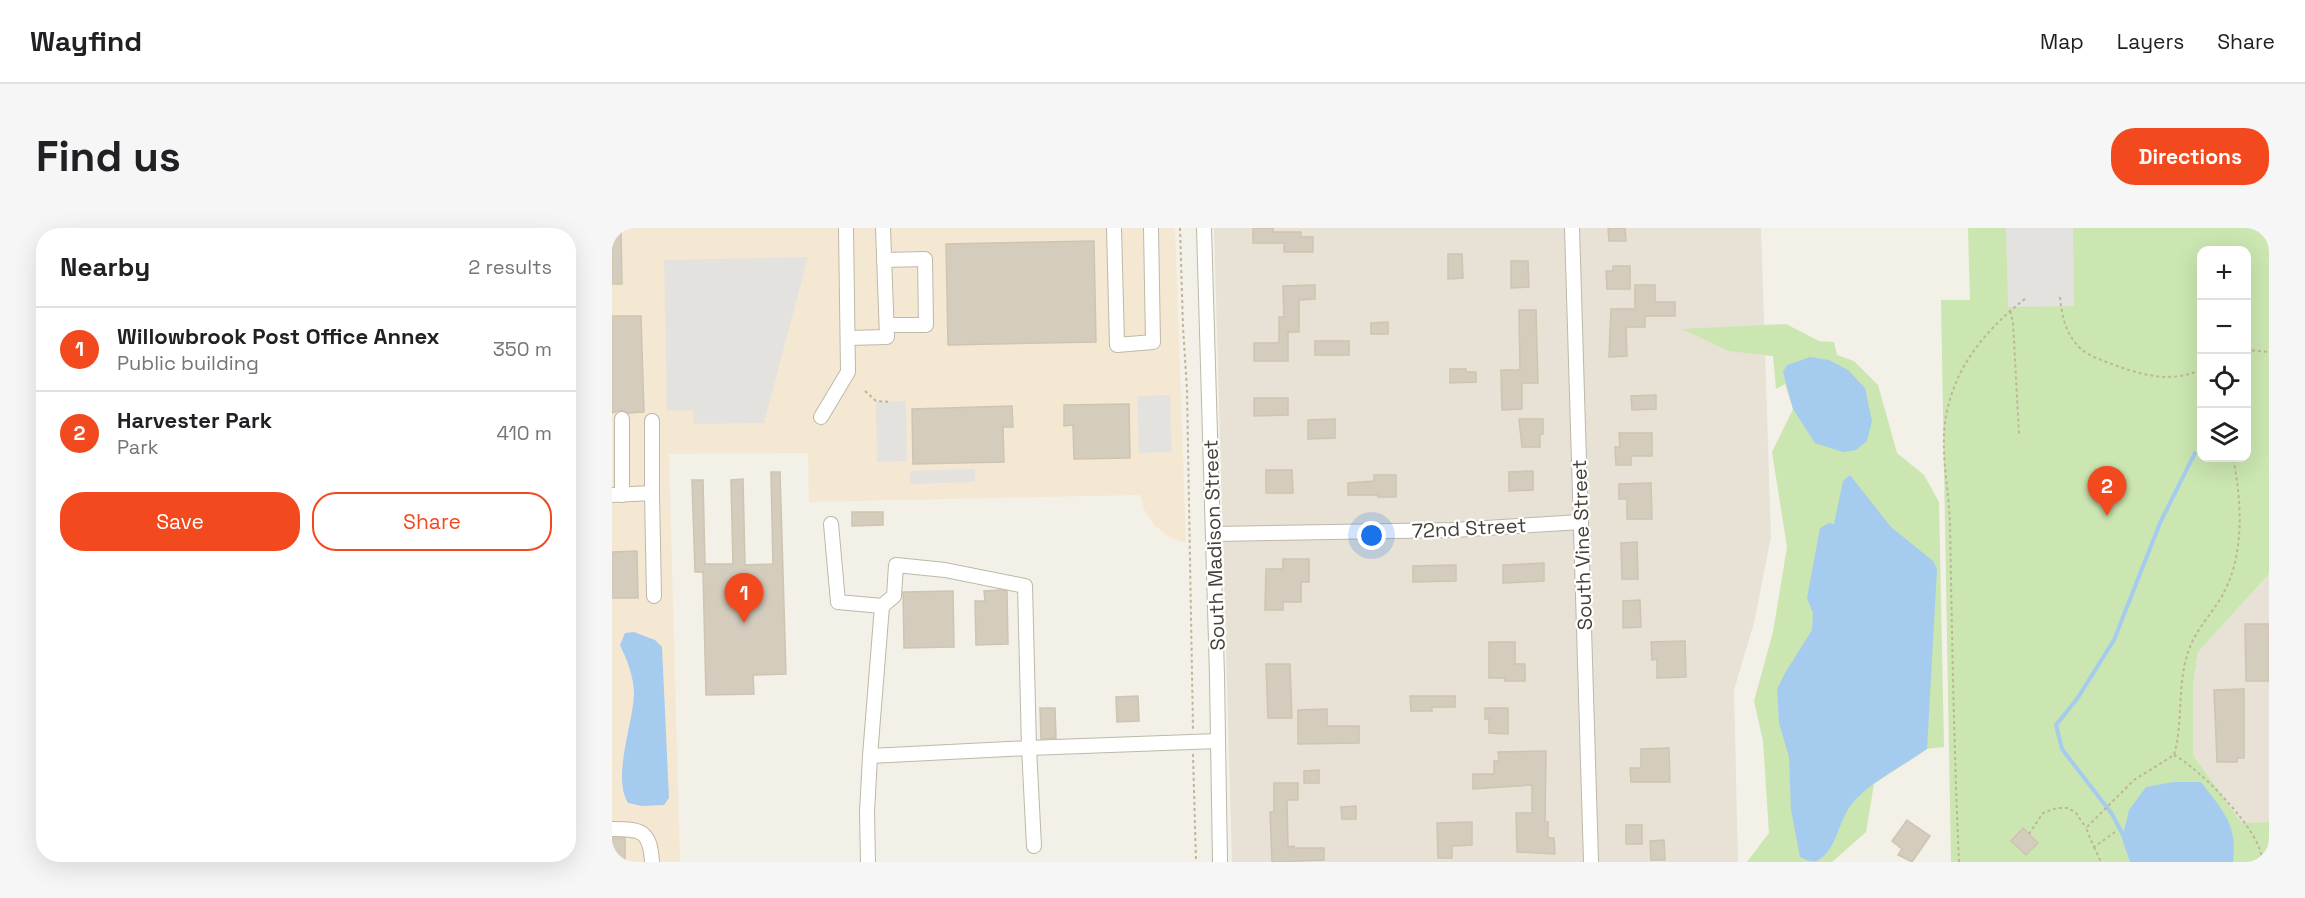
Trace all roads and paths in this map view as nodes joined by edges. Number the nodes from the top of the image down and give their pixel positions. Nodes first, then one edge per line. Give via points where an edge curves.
1 (846, 228) edge
2 (883, 228) edge
3 (1114, 228) edge
4 (1151, 228) edge
5 (1180, 228) edge
6 (1204, 228) edge
7 (1572, 228) edge
8 (884, 260) junction
9 (2060, 297) dead end
10 (2026, 298) dead end
11 (2010, 311) junction
12 (887, 325) junction
13 (848, 338) junction
14 (2251, 349) edge
15 (2269, 352) edge
16 (2197, 372) edge
17 (865, 391) dead end
18 (891, 402) dead end
19 (822, 417) dead end
20 (622, 419) dead end
21 (652, 421) dead end
22 (2019, 434) dead end
23 (2234, 462) edge
24 (652, 493) junction
25 (617, 495) edge
26 (1581, 522) junction
27 (831, 524) dead end
28 (1213, 534) junction
29 (654, 596) dead end
30 (882, 606) junction
31 (1193, 741) junction
32 (1218, 741) junction
33 (1029, 748) junction
34 (2174, 755) junction
35 (870, 756) junction
36 (2086, 828) junction
37 (612, 829) edge
38 (2115, 832) dead end
39 (2029, 834) dead end
40 (1034, 846) dead end
41 (2094, 847) junction
42 (652, 862) edge
43 (868, 862) edge
44 (1196, 862) edge
45 (1220, 862) edge
46 (1591, 862) edge
47 (1959, 862) edge
48 (2101, 862) edge
49 (2262, 862) edge

1 - 13 street
2 - 8 street
3 - 4 street via 1117,345 1153,342
5 - 31 path via 1188,390
6 - 28 street, South Madison Street
7 - 26 street, South Vine Street
8 - 12 street
8 - 12 street via 925,259 926,325
9 - 16 path via 2063,322 2080,348 2093,357 2141,375 2167,378
10 - 11 path
11 - 22 path
11 - 47 path via 1972,351 1955,382 1943,428 1950,520
12 - 13 street via 887,337
13 - 19 street via 848,372
14 - 15 path
17 - 18 path via 876,401
20 - 25 street
21 - 24 street
23 - 34 path via 2241,515 2234,570 2190,646
24 - 25 street
24 - 29 street
26 - 28 street, 72nd Street via 1454,530
26 - 46 street, South Vine Street
27 - 30 street via 838,602
28 - 32 street, South Madison Street
30 - 33 street via 894,596 896,565 1026,586
30 - 35 street
31 - 32 street
31 - 33 street
31 - 44 path
32 - 45 street, South Madison Street
33 - 35 street
33 - 40 street
34 - 36 path via 2134,780
34 - 49 path via 2186,762 2241,817 2259,844
35 - 43 street
36 - 39 path via 2076,813 2057,808 2043,813
36 - 41 path
37 - 42 street via 631,829 647,836
38 - 41 path
41 - 48 path

